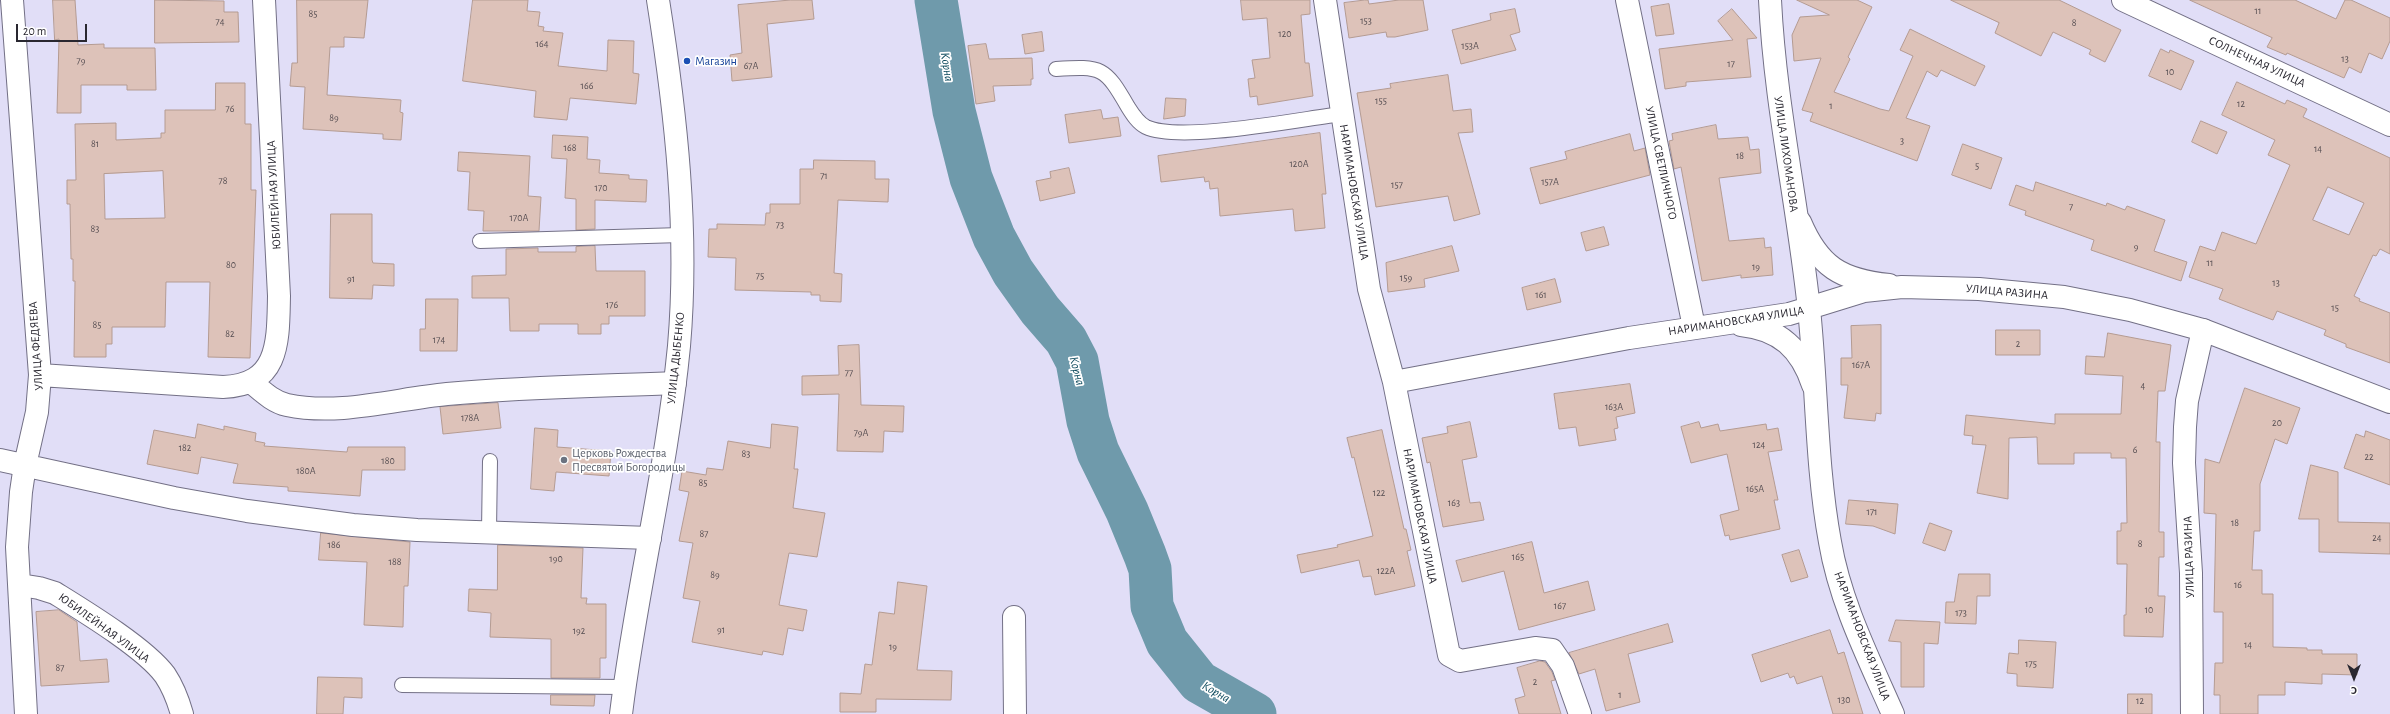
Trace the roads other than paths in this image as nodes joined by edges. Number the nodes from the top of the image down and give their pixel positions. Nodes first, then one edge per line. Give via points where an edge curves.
1 (12, 0) edge
2 (264, 0) edge
3 (658, 0) edge
4 (1325, 0) edge
5 (1628, 0) edge
6 (1770, 0) edge
7 (2123, 0) edge
8 (1056, 69) dead end
9 (1342, 114) junction
10 (2390, 125) edge
11 (1794, 209) junction
12 (681, 235) junction
13 (480, 241) dead end
14 (1902, 287) junction
15 (1809, 308) junction
16 (1726, 323) junction
17 (1694, 327) junction
18 (2203, 330) junction
19 (40, 375) junction
20 (252, 382) junction
21 (1394, 382) junction
22 (675, 383) junction
23 (1816, 392) junction
24 (2390, 402) edge
25 (0, 460) edge
26 (490, 461) dead end
27 (25, 465) junction
28 (489, 531) junction
29 (650, 538) junction
30 (20, 585) junction
31 (1014, 617) dead end
32 (402, 685) dead end
33 (624, 687) junction
34 (26, 714) edge
35 (182, 714) edge
36 (621, 714) edge
37 (1015, 714) edge
38 (1580, 714) edge
39 (1893, 714) edge
40 (2192, 714) edge

1 - 19 street, УЛИЦА ФЕДЯЕВА
2 - 20 street, ЮБИЛЕЙНАЯ УЛИЦА via 278,322 270,362 264,372
3 - 12 street, УЛИЦА ДЫБЕНКО via 676,143
4 - 9 street, НАРИМАНОВСКАЯ УЛИЦА
5 - 17 street, УЛИЦА СВЕТЛИЧНОГО
6 - 11 street, УЛИЦА ЛИХОМАНОВА via 1776,76
7 - 10 street, СОЛНЕЧНАЯ УЛИЦА
8 - 9 lane via 1092,68 1101,71 1116,86 1138,122 1155,129 1195,132
9 - 21 street, НАРИМАНОВСКАЯ УЛИЦА via 1369,289
11 - 14 street via 1812,248 1833,270 1863,282
11 - 15 street, УЛИЦА ЛИХОМАНОВА
12 - 13 lane
12 - 22 street, УЛИЦА ДЫБЕНКО via 682,300
14 - 15 street, УЛИЦА РАЗИНА via 1864,291
14 - 18 street, УЛИЦА РАЗИНА via 1979,289 2064,297 2130,310
15 - 16 street, НАРИМАНОВСКАЯ УЛИЦА via 1789,314
15 - 23 street, НАРИМАНОВСКАЯ УЛИЦА
16 - 17 street, НАРИМАНОВСКАЯ УЛИЦА
16 - 23 street via 1760,329 1793,347 1806,366
17 - 21 street, НАРИМАНОВСКАЯ УЛИЦА
18 - 24 street, УЛИЦА РАЗИНА
18 - 40 street, УЛИЦА РАЗИНА via 2187,401 2185,427 2184,463 2191,573
19 - 20 street via 216,386 236,386
19 - 27 street, УЛИЦА ФЕДЯЕВА via 38,412
20 - 22 street via 275,400 286,405 308,408 343,407 505,389
21 - 38 street, НАРИМАНОВСКАЯ УЛИЦА via 1446,650 1453,659 1460,661 1535,648 1552,650 1564,666
22 - 29 street, УЛИЦА ДЫБЕНКО
23 - 39 street, НАРИМАНОВСКАЯ УЛИЦА via 1830,543 1845,598
25 - 27 street
26 - 28 lane
27 - 28 street via 174,498 247,511 384,528
27 - 30 street, УЛИЦА ФЕДЯЕВА via 18,524
28 - 29 street
29 - 33 street, УЛИЦА ДЫБЕНКО
30 - 34 street, УЛИЦА ФЕДЯЕВА
30 - 35 street, ЮБИЛЕЙНАЯ УЛИЦА via 55,593 145,656 165,675
31 - 37 street
32 - 33 lane
33 - 36 street, УЛИЦА ДЫБЕНКО

